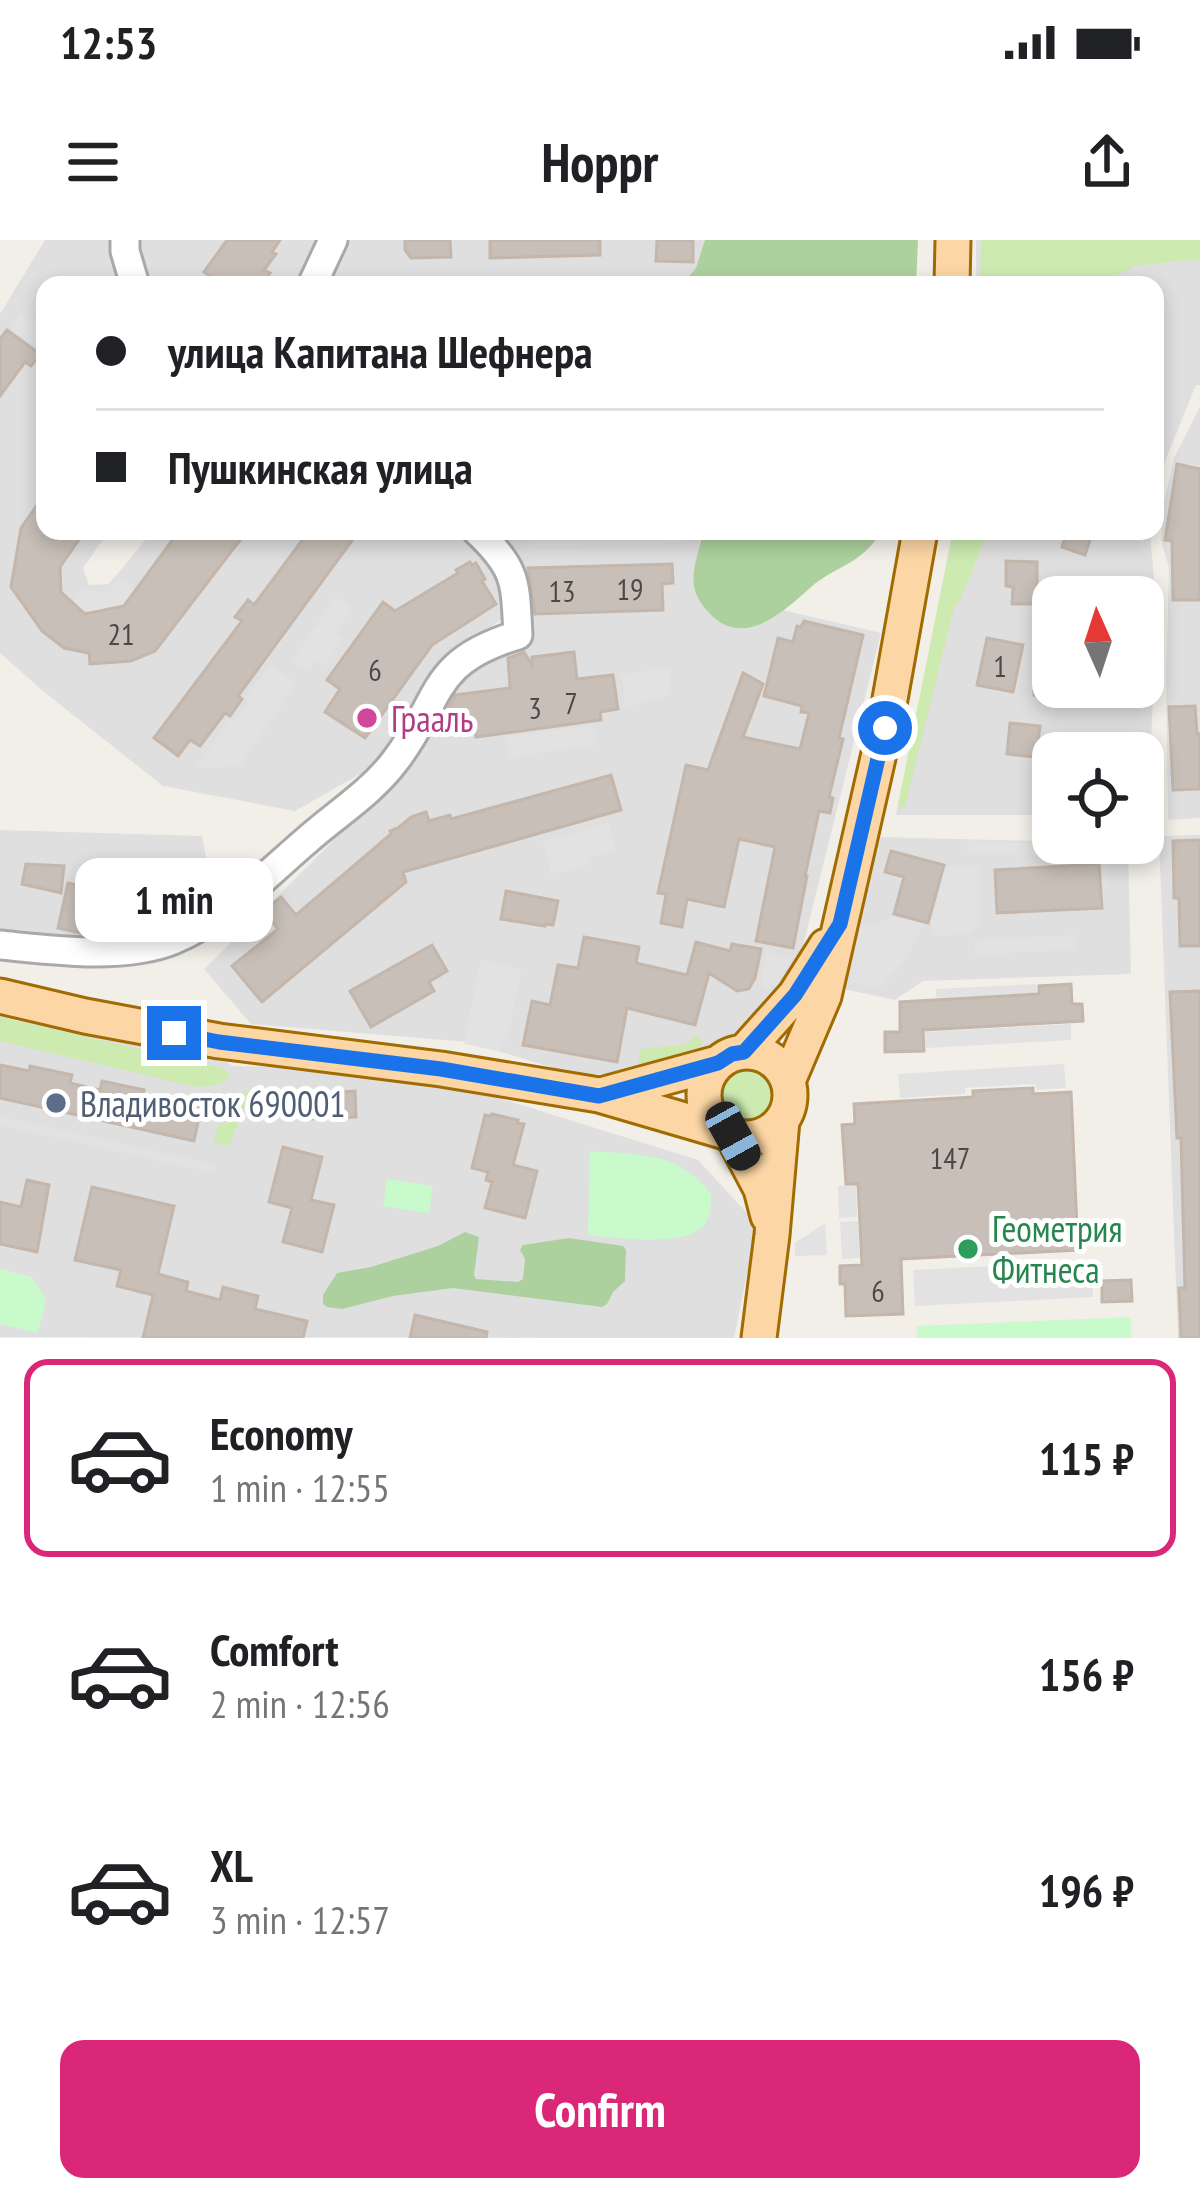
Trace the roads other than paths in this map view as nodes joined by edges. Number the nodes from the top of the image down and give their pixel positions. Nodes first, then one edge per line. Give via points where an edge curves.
1 (124, 240) edge
2 (333, 240) edge
3 (953, 240) edge
4 (133, 276) edge
5 (316, 276) edge
6 (952, 276) edge
7 (486, 540) edge
8 (918, 540) edge
9 (840, 924) junction
10 (0, 946) edge
11 (0, 996) edge
12 (731, 1057) junction
13 (788, 1081) junction
14 (599, 1096) junction
15 (782, 1120) junction
16 (727, 1133) junction
17 (772, 1235) junction
18 (759, 1338) edge

1 - 4 street
2 - 5 street
3 - 6 main road
7 - 10 street via 513,577 518,635 488,644 444,676 375,784 236,901 171,941 121,951
8 - 9 main road
9 - 12 main road via 795,995
9 - 13 main road via 822,1004
11 - 14 main road via 219,1042
12 - 13 main road via 762,1055
12 - 14 main road
12 - 16 main road via 707,1078 704,1097 709,1116
13 - 15 main road
14 - 16 main road
15 - 16 main road via 760,1136
15 - 17 main road
16 - 17 main road via 761,1189
17 - 18 main road

